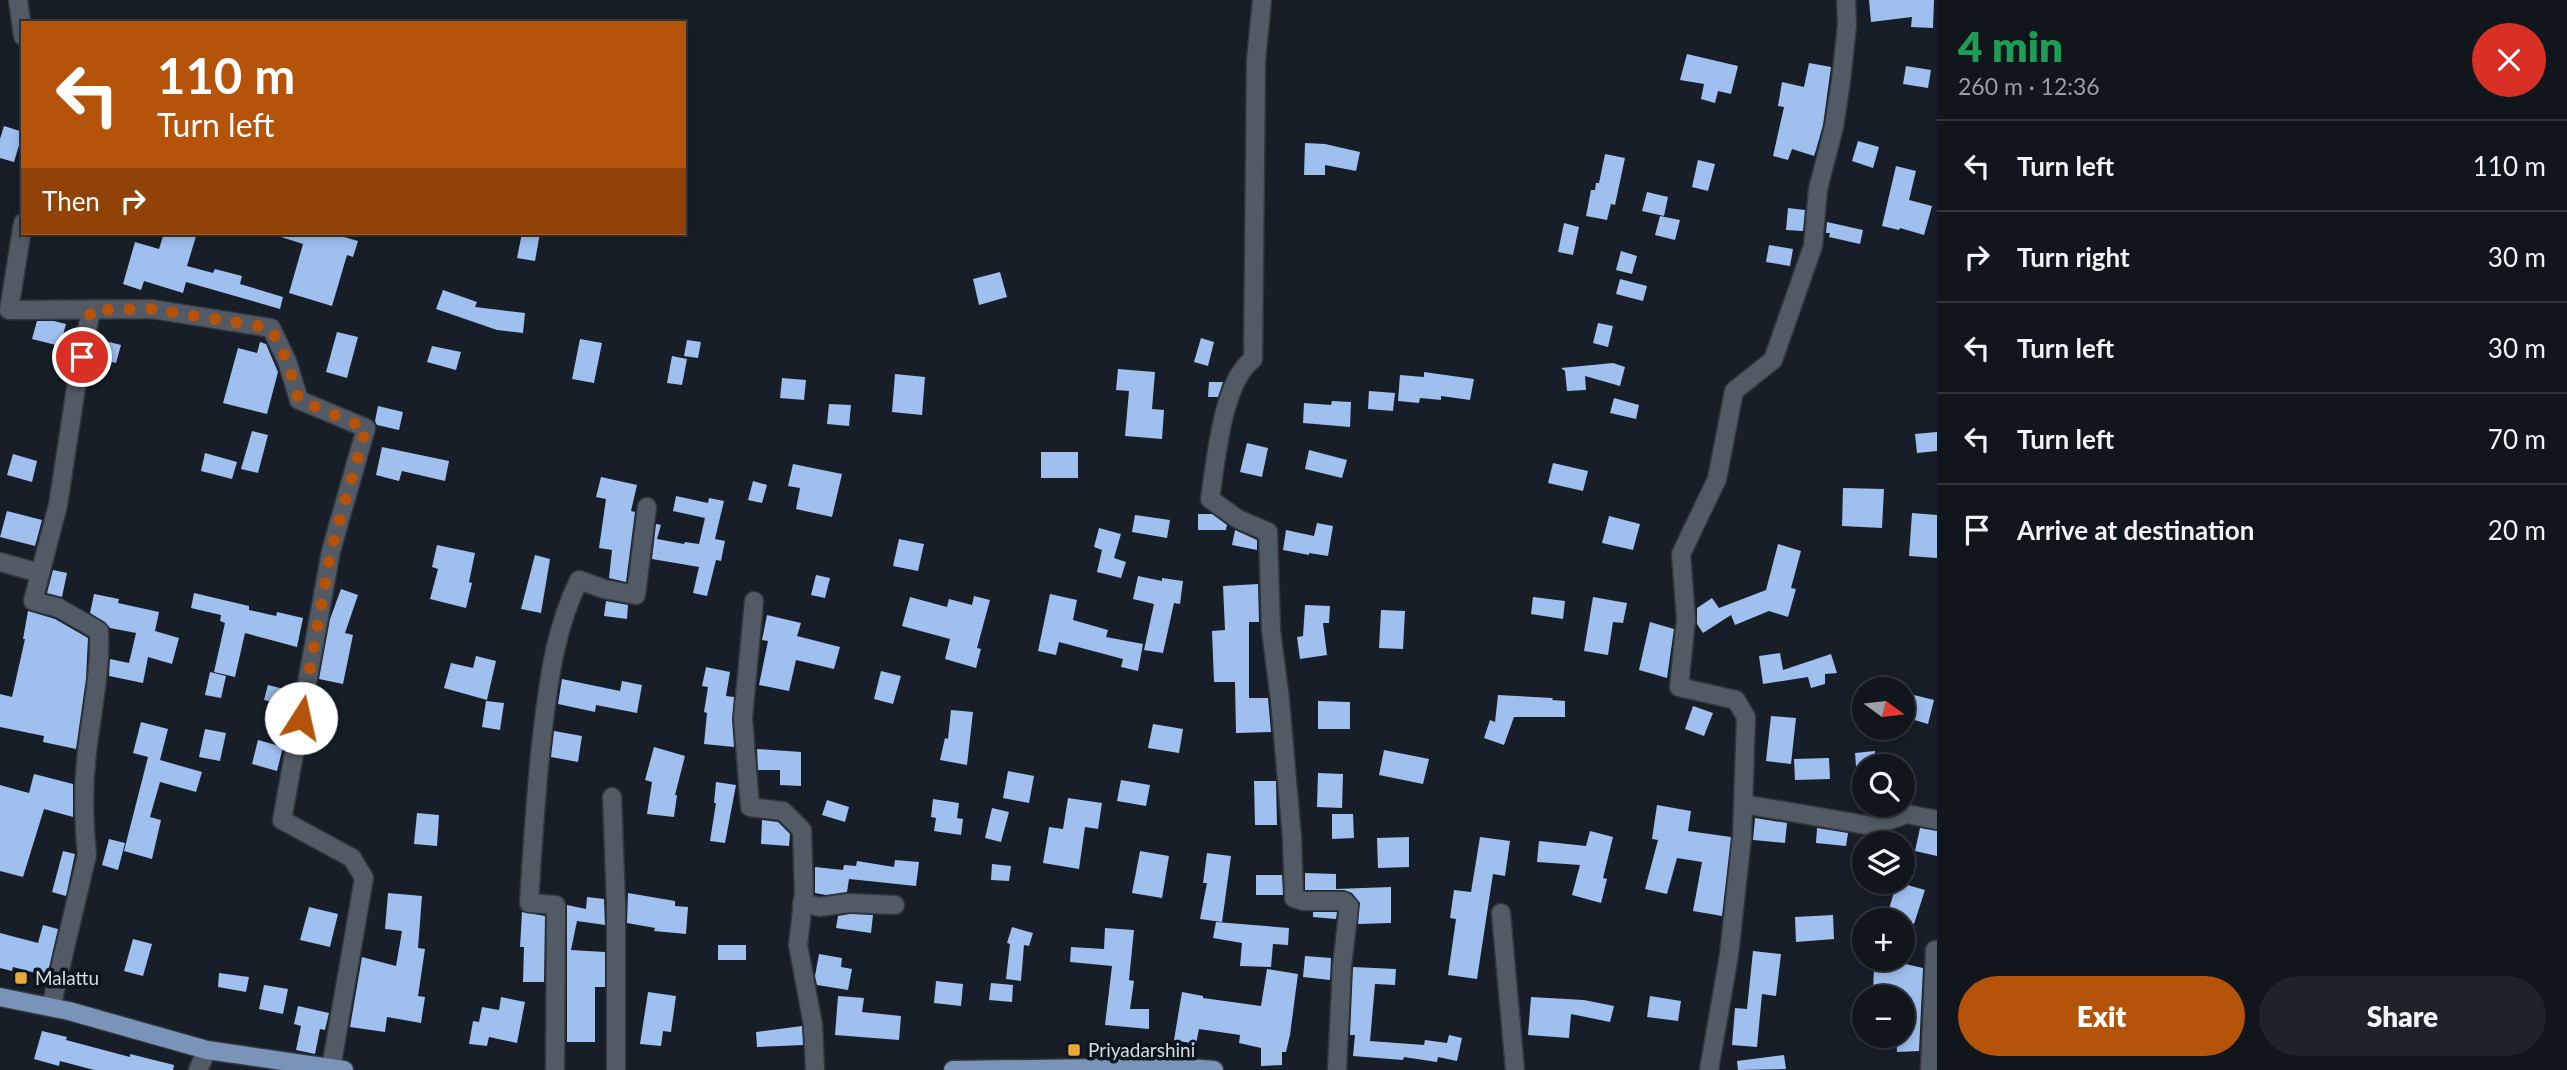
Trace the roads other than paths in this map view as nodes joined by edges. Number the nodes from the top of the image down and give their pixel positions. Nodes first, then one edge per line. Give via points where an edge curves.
1 (18, 0) edge
2 (1262, 0) edge
3 (1846, 0) edge
4 (21, 22) edge
5 (21, 235) edge
6 (91, 310) junction
7 (647, 507) dead end
8 (0, 562) edge
9 (40, 573) junction
10 (754, 601) dead end
11 (612, 797) dead end
12 (1743, 804) junction
13 (1937, 820) edge
14 (802, 903) junction
15 (895, 905) dead end
16 (1501, 913) dead end
17 (1937, 950) edge
18 (0, 998) edge
19 (51, 1007) junction
20 (207, 1050) junction
21 (337, 1069) edge
22 (1022, 1069) edge
23 (198, 1070) edge
24 (555, 1070) edge
25 (616, 1070) edge
26 (814, 1070) edge
27 (953, 1070) edge
28 (1214, 1070) edge
29 (1337, 1070) edge
30 (1515, 1070) edge
31 (1709, 1070) edge
32 (1930, 1070) edge

1 - 4 street
2 - 29 street via 1256,61 1253,359 1242,367 1222,420 1210,499 1238,519 1268,532 1271,630 1282,714 1294,898 1344,901 1349,906
3 - 12 street via 1841,81 1818,189 1813,246 1773,360 1734,391 1717,479 1681,554 1686,619 1679,687 1736,700 1746,717
5 - 6 street via 9,310
6 - 9 street via 58,505
6 - 21 street via 152,309 271,328 299,400 366,428 331,551 282,820 352,858 364,878
7 - 24 street via 636,595 579,580 566,606 551,659 528,903 556,905
8 - 9 street
9 - 19 street via 33,601 59,608 99,631 100,651 86,765 87,855
10 - 14 street via 743,718 750,807 783,811 802,830
11 - 25 street
12 - 13 street via 1872,827 1907,814
12 - 31 street via 1729,955
14 - 15 street via 820,907
14 - 26 street via 798,945 813,1025
16 - 30 street
17 - 32 street
18 - 19 main road
19 - 20 main road
20 - 21 main road
20 - 23 street
22 - 27 main road
22 - 28 main road

